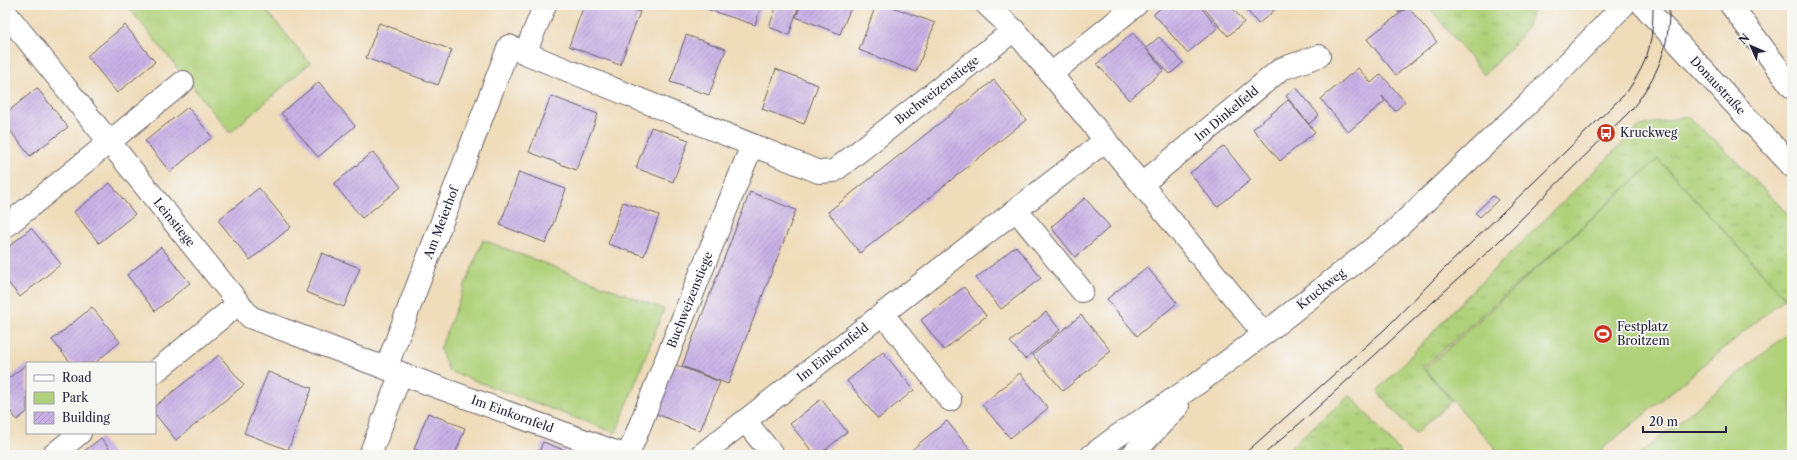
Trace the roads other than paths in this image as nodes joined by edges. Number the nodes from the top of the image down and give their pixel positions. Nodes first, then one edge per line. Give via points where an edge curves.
1 (545, 5) edge
2 (987, 5) edge
3 (1136, 5) edge
4 (1624, 5) edge
5 (1644, 5) edge
6 (1731, 5) edge
7 (5, 12) edge
8 (1014, 30) junction
9 (525, 53) junction
10 (1319, 56) dead end
11 (1051, 74) junction
12 (182, 82) dead end
13 (1792, 87) edge
14 (1106, 140) junction
15 (108, 142) junction
16 (752, 145) junction
17 (1792, 166) edge
18 (1142, 184) junction
19 (1017, 210) junction
20 (5, 227) edge
21 (1082, 291) dead end
22 (238, 304) junction
23 (883, 314) junction
24 (1264, 334) junction
25 (156, 371) edge
26 (401, 373) junction
27 (1201, 381) junction
28 (950, 400) dead end
29 (745, 421) junction
30 (79, 434) edge
31 (53, 455) edge
32 (370, 455) edge
33 (624, 455) edge
34 (628, 455) edge
35 (701, 455) edge
36 (772, 455) edge
37 (1092, 455) edge
38 (1132, 455) edge

1 - 9 street
2 - 8 street
3 - 11 street
4 - 24 street, Kruckweg via 1528,104 1390,235
5 - 17 street, Donaustraße
6 - 13 street
7 - 15 street, Leinstiege
8 - 11 street
8 - 16 street, Buchweizenstiege via 834,171 819,172
9 - 16 street, Buchweizenstiege
9 - 26 street, Am Meierhof via 509,46 452,192 386,368
10 - 18 street, Im Dinkelfeld via 1281,69
11 - 14 street
12 - 15 street
14 - 18 street
14 - 19 street, Im Einkornfeld
15 - 20 street
15 - 22 street, Leinstiege
16 - 34 street, Buchweizenstiege
18 - 24 street
19 - 21 street
19 - 23 street, Im Einkornfeld
22 - 25 street
22 - 26 street, Leinstiege via 250,317
23 - 28 street
23 - 29 street, Im Einkornfeld
24 - 27 street, Kruckweg
26 - 32 street
26 - 33 street, Im Einkornfeld
27 - 37 street, Kruckweg
27 - 38 street, Kruckweg
29 - 35 street, Im Einkornfeld
29 - 36 street
30 - 31 street

